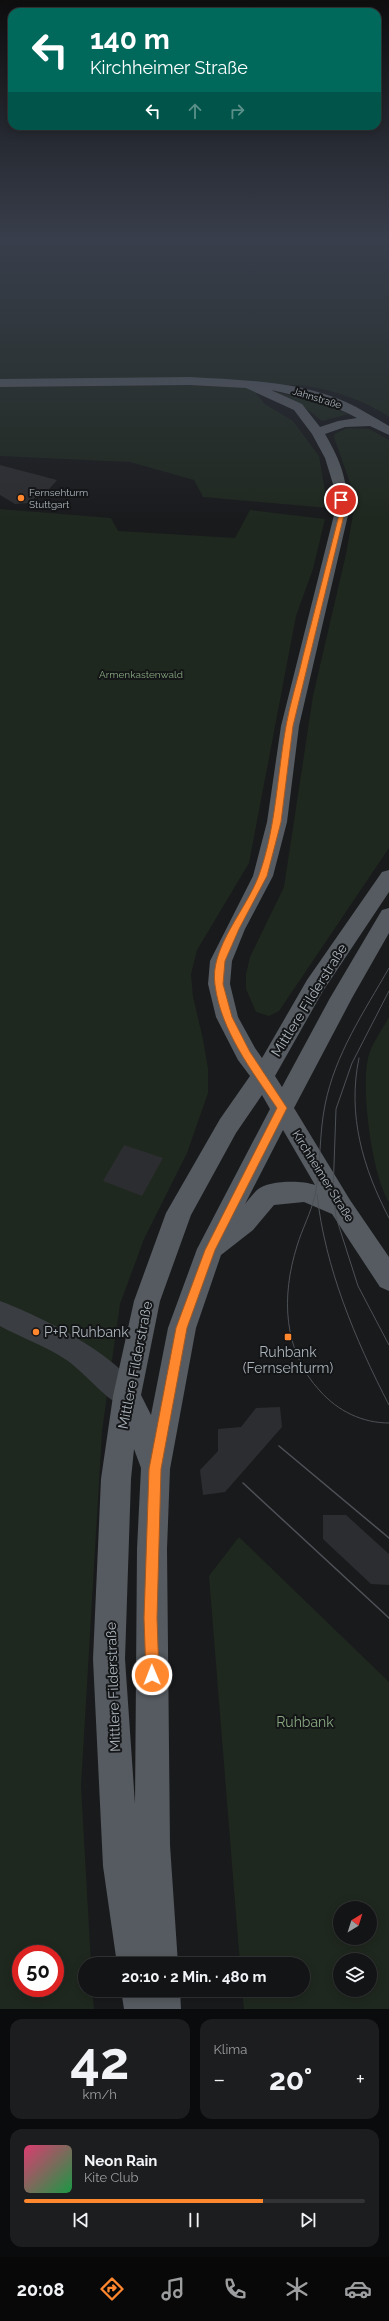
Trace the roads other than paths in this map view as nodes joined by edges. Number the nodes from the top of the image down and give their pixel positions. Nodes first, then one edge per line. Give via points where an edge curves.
1 (171, 381) junction
2 (0, 383) edge
3 (246, 383) junction
4 (302, 416) junction
5 (375, 422) junction
6 (389, 431) edge
7 (318, 433) junction
8 (389, 877) edge
9 (389, 915) edge
10 (263, 1076) junction
11 (282, 1108) junction
12 (341, 1207) junction
13 (210, 1250) junction
14 (389, 1279) edge
15 (0, 1313) edge
16 (127, 1396) junction
17 (155, 1469) junction
18 (135, 1957) edge
19 (159, 1957) edge
20 (141, 1997) edge
21 (161, 1997) edge
22 (143, 2009) edge
23 (162, 2009) edge

1 - 2 main road, Jahnstraße
1 - 3 main road, Jahnstraße
1 - 4 main road, Kirchheimer Straße via 241,393
3 - 4 main road, Kirchheimer Straße via 298,407
3 - 5 main road, Jahnstraße via 319,397 342,405
4 - 7 main road, Kirchheimer Straße
5 - 6 main road, Jahnstraße
5 - 7 main road via 334,425
7 - 10 main road, Kirchheimer Straße via 332,458 340,484 342,515 290,726 277,822 263,876 221,961 219,984 227,1017 246,1054
8 - 10 main road, Mittlere Filderstraße via 315,986
9 - 11 main road, Mittlere Filderstraße
10 - 11 main road, Kirchheimer Straße
10 - 16 main road, Mittlere Filderstraße via 228,1126 179,1212 147,1301
11 - 12 main road, Kirchheimer Straße
11 - 13 main road, Mittlere Filderstraße
12 - 13 main road via 306,1192 267,1196 244,1222
12 - 14 main road, Kirchheimer Straße
13 - 17 main road, Mittlere Filderstraße via 182,1328
15 - 16 street via 77,1352
16 - 17 main road via 141,1425
16 - 18 main road, Mittlere Filderstraße via 116,1479 109,1659 121,1866
17 - 19 main road, Mittlere Filderstraße via 150,1618 153,1729 152,1845
20 - 22 main road
21 - 23 main road

